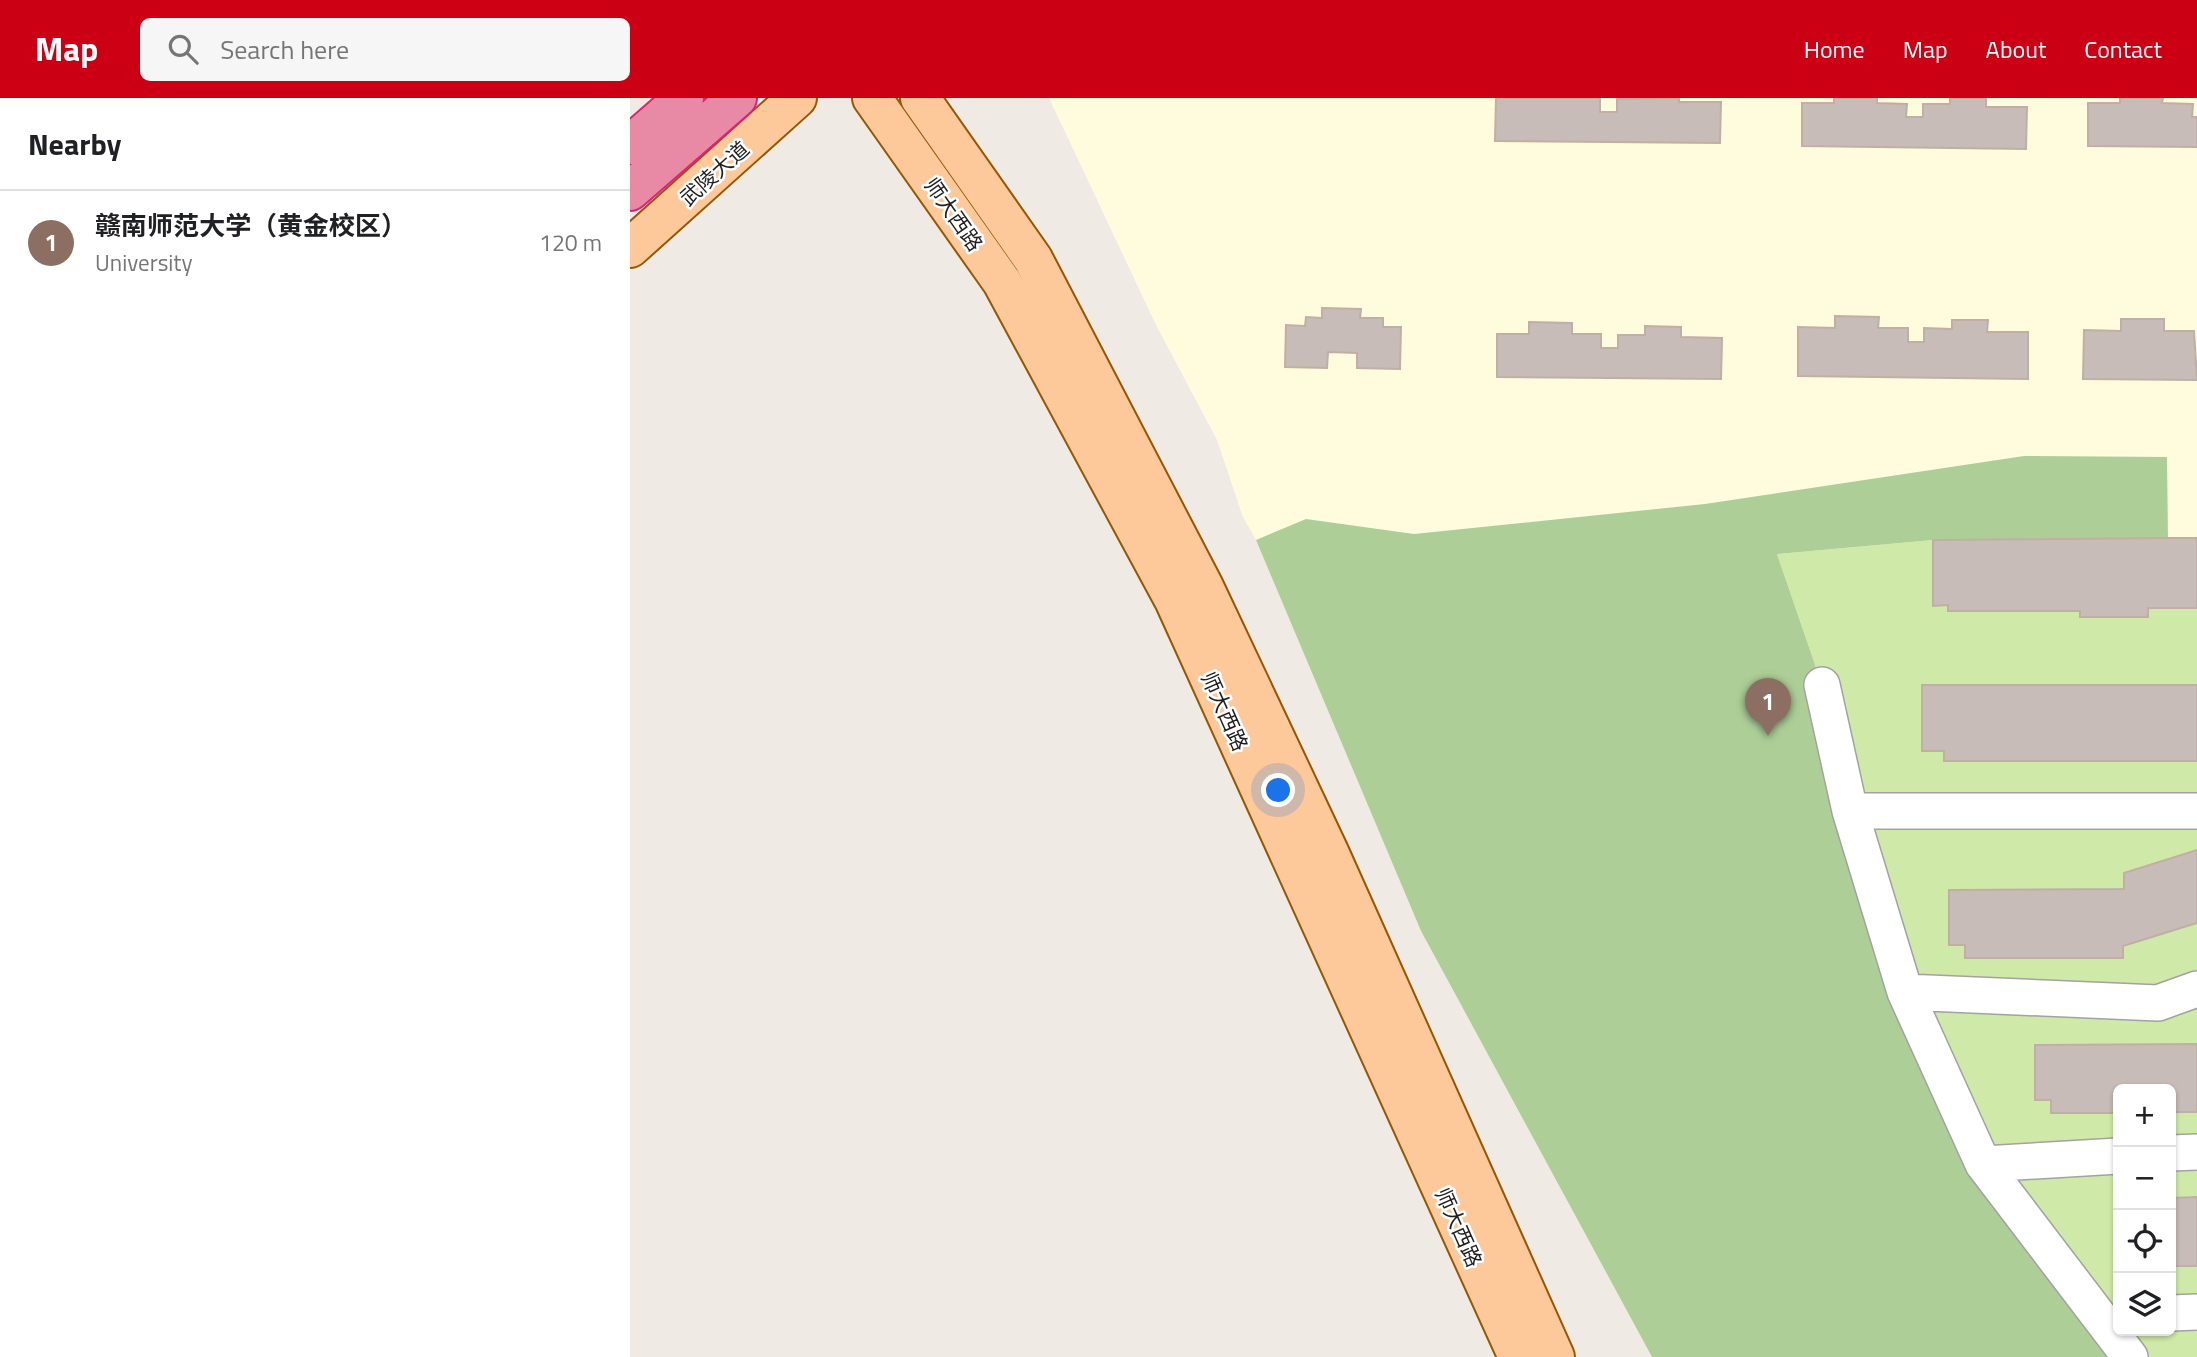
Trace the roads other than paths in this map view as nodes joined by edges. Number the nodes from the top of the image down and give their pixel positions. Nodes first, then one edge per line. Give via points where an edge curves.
1 (684, 98) edge
2 (737, 98) edge
3 (797, 98) edge
4 (872, 98) edge
5 (920, 98) edge
6 (630, 145) edge
7 (630, 191) edge
8 (630, 248) edge
9 (1822, 685) dead end
10 (1850, 811) junction
11 (2197, 811) edge
12 (2197, 989) edge
13 (1905, 992) junction
14 (2197, 1152) edge
15 (2176, 1153) edge
16 (2113, 1156) edge
17 (1983, 1164) junction
18 (2197, 1312) edge
19 (2176, 1313) edge
20 (2108, 1316) edge
21 (1518, 1357) edge
22 (1555, 1357) edge
23 (2130, 1357) edge

1 - 6 highway
2 - 7 highway
3 - 8 main road, 武陵大道
4 - 21 main road, 师大西路 via 1002,282 1174,600
5 - 22 main road, 师大西路 via 1033,259 1204,587 1329,852
9 - 10 street
10 - 11 street
10 - 13 street
12 - 13 street via 2158,1003
13 - 17 street
14 - 15 street
16 - 17 street
17 - 20 street
18 - 19 street
20 - 23 street

